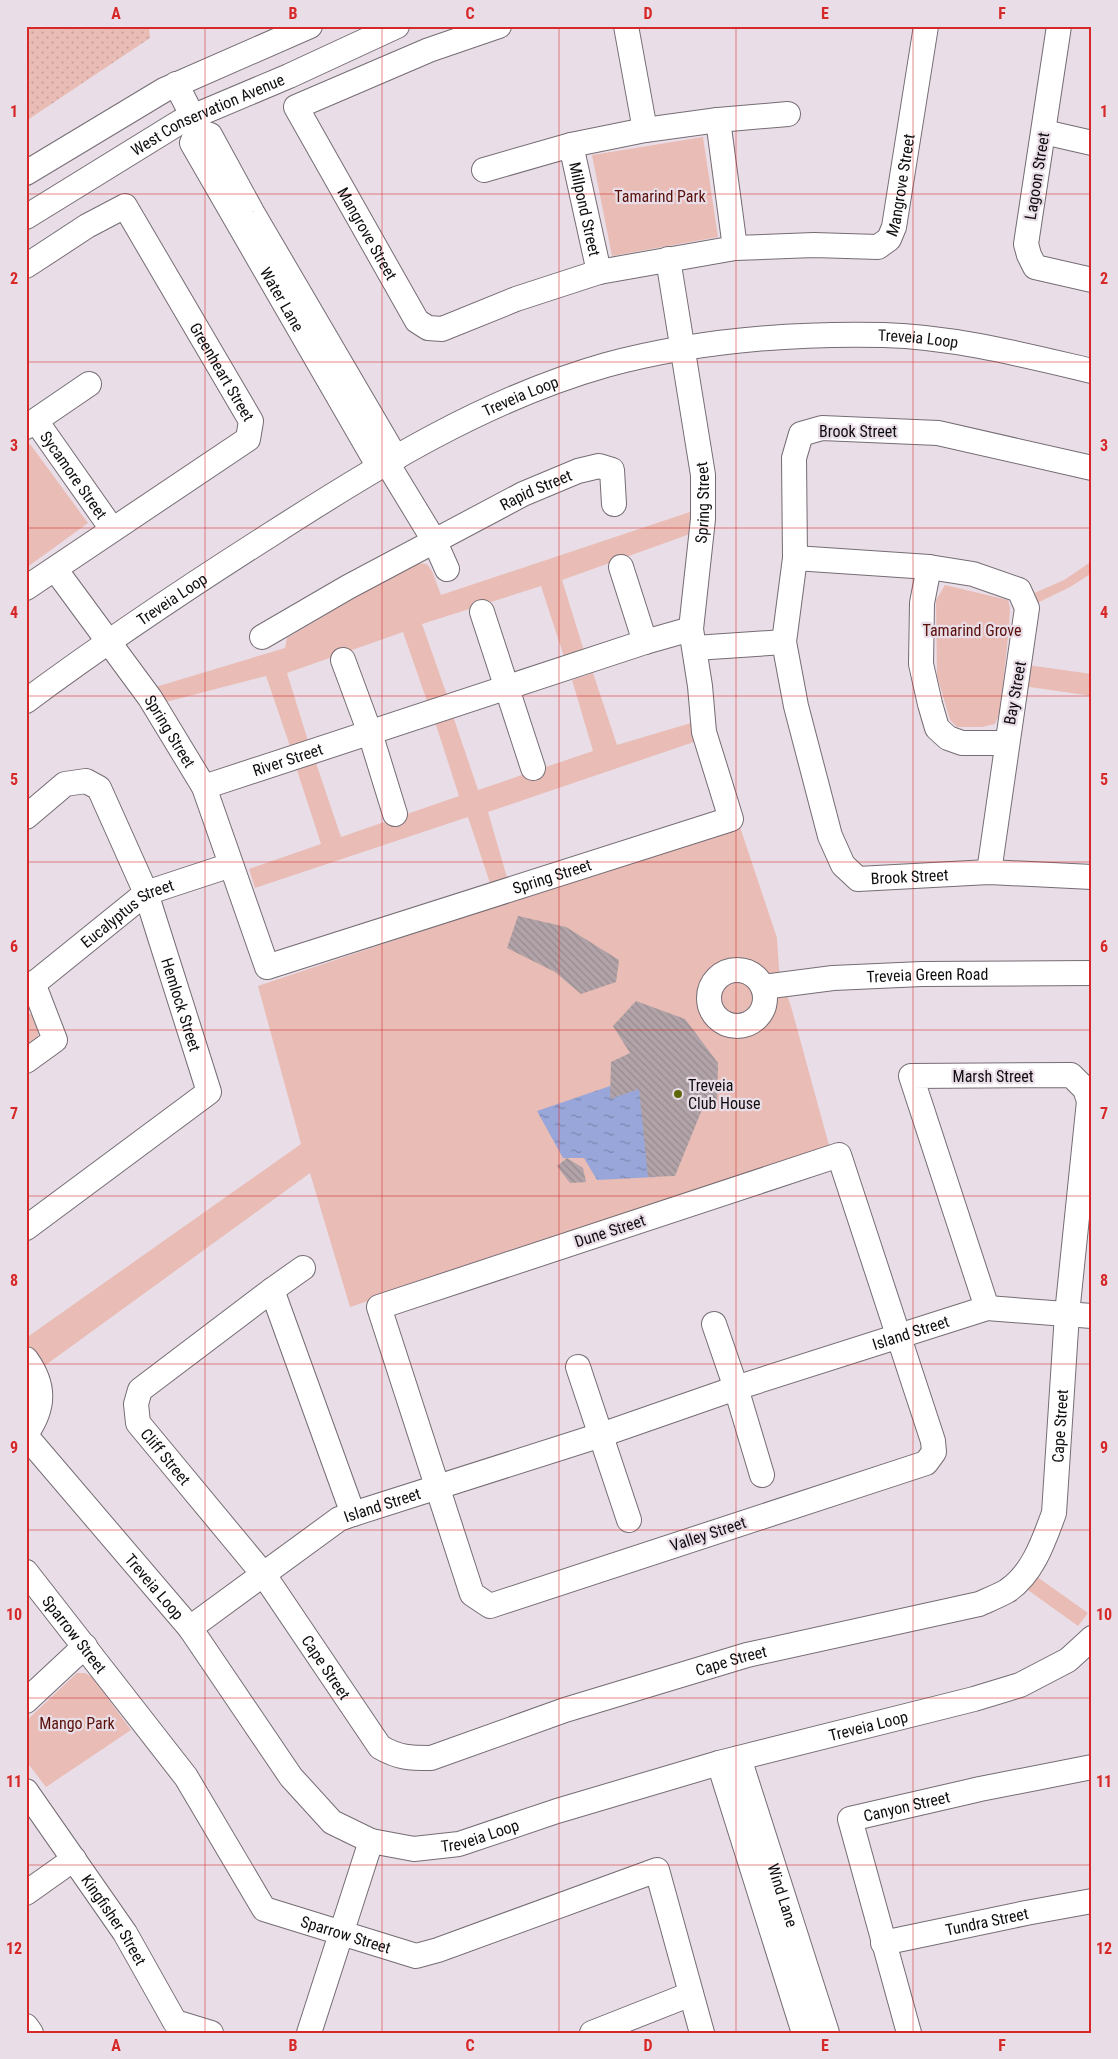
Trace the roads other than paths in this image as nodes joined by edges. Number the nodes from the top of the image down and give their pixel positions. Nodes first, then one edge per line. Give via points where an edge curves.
1 (310, 26) edge
2 (397, 26) edge
3 (499, 26) edge
4 (626, 26) edge
5 (926, 26) edge
6 (1059, 26) edge
7 (176, 84) junction
8 (788, 114) dead end
9 (718, 120) junction
10 (195, 124) junction
11 (645, 130) junction
12 (1044, 132) junction
13 (1092, 143) edge
14 (571, 146) junction
15 (484, 170) dead end
16 (26, 174) edge
17 (26, 217) edge
18 (735, 248) junction
19 (668, 259) junction
20 (26, 266) edge
21 (599, 272) junction
22 (1092, 280) edge
23 (683, 349) junction
24 (1092, 371) edge
25 (89, 384) dead end
26 (31, 424) edge
27 (387, 463) junction
28 (1092, 468) edge
29 (614, 504) dead end
30 (112, 529) junction
31 (435, 542) junction
32 (795, 558) junction
33 (621, 567) dead end
34 (928, 567) junction
35 (55, 569) junction
36 (447, 569) dead end
37 (26, 588) edge
38 (482, 612) dead end
39 (262, 637) dead end
40 (693, 638) junction
41 (107, 641) junction
42 (645, 642) junction
43 (784, 642) junction
44 (343, 660) dead end
45 (507, 689) junction
46 (26, 701) edge
47 (370, 733) junction
48 (1006, 743) junction
49 (533, 768) dead end
50 (204, 787) junction
51 (395, 814) dead end
52 (26, 818) edge
53 (231, 865) junction
54 (989, 872) junction
55 (1092, 877) edge
56 (146, 893) junction
57 (1092, 973) edge
58 (1092, 985) edge
59 (30, 986) edge
60 (26, 1061) edge
61 (26, 1228) edge
62 (303, 1268) dead end
63 (272, 1290) junction
64 (987, 1308) junction
65 (1067, 1314) junction
66 (1092, 1316) edge
67 (714, 1324) dead end
68 (898, 1336) junction
69 (26, 1359) edge
70 (578, 1367) dead end
71 (736, 1388) junction
72 (26, 1435) edge
73 (600, 1435) junction
74 (762, 1475) dead end
75 (436, 1487) junction
76 (353, 1514) junction
77 (629, 1520) dead end
78 (26, 1572) edge
79 (264, 1575) junction
80 (190, 1628) junction
81 (1092, 1638) edge
82 (85, 1646) junction
83 (26, 1701) edge
84 (729, 1761) junction
85 (1092, 1767) edge
86 (26, 1791) edge
87 (371, 1841) junction
88 (74, 1859) junction
89 (26, 1893) edge
90 (1092, 1901) edge
91 (340, 1933) junction
92 (883, 1943) junction
93 (691, 1994) junction
94 (26, 2026) edge
95 (31, 2033) edge
96 (211, 2033) edge
97 (309, 2033) edge
98 (592, 2033) edge
99 (702, 2033) edge
100 (804, 2033) edge
101 (827, 2033) edge
102 (909, 2033) edge

1 - 7 street
2 - 10 street, West Conservation Avenue
3 - 21 street, Mangrove Street via 428,50 296,107 417,321 428,328 442,329 516,299
4 - 11 street
5 - 18 street, Mangrove Street via 894,228 889,239 878,247
6 - 12 street, Lagoon Street
7 - 10 street, Water Lane
7 - 16 street
8 - 9 street, Millpond Street
9 - 11 street, Millpond Street
9 - 18 street
10 - 17 street, West Conservation Avenue via 180,122
10 - 27 street, Water Lane via 192,143
11 - 14 street, Millpond Street
12 - 13 street
12 - 22 street, Lagoon Street via 1026,244 1029,255 1035,267
14 - 15 street, Millpond Street
14 - 21 street, Millpond Street
18 - 19 street, Mangrove Street
19 - 21 street, Mangrove Street
19 - 23 street
20 - 30 street, Greenheart Street via 87,226 125,206 251,421 248,439
23 - 24 street, Treveia Loop via 781,336 886,335 951,342
23 - 27 street, Treveia Loop via 607,365 545,386 440,432
23 - 40 street, Spring Street via 703,475 703,518
25 - 26 street, Sycamore Street
26 - 30 street, Sycamore Street
27 - 31 street
27 - 41 street, Treveia Loop via 317,504
28 - 32 street, Brook Street via 938,433 822,428 801,434 794,458
29 - 31 street, Rapid Street via 612,470 599,466 578,471 523,494
30 - 35 street, Greenheart Street
31 - 36 street
31 - 39 street, Rapid Street
32 - 34 street, Bay Street
32 - 43 street, Brook Street
33 - 42 street
34 - 48 street, Bay Street via 922,603 921,664 937,728 948,738 962,743
34 - 48 street, Bay Street via 973,574 1020,590 1027,608
35 - 37 street, Greenheart Street
35 - 41 street
38 - 45 street
40 - 42 street, River Street
40 - 43 street
40 - 53 street, Spring Street via 704,732 731,819 267,968
41 - 46 street, Treveia Loop
41 - 50 street, Spring Street via 150,698
42 - 45 street, River Street
43 - 54 street, Brook Street via 803,734 830,836 843,865 858,879
44 - 47 street
45 - 47 street, River Street
45 - 49 street
47 - 50 street, River Street
47 - 51 street
48 - 54 street, Bay Street
50 - 53 street, Spring Street
52 - 56 street, Hemlock Street via 65,784 86,781 99,788
53 - 56 street, Eucalyptus Street
54 - 55 street, Brook Street
56 - 59 street, Eucalyptus Street
56 - 61 street, Hemlock Street via 209,1092
57 - 58 street, Treveia Green Road via 833,978 764,993 920,985
59 - 60 street, Eucalyptus Street via 55,1040
62 - 63 street, Cliff Street
63 - 76 street
63 - 79 street, Cliff Street via 140,1390 136,1404 138,1422
64 - 65 street, Island Street
64 - 65 street, Marsh Street via 911,1076 1071,1075 1085,1089 1089,1101
64 - 68 street, Island Street
65 - 66 street, Island Street
65 - 79 street, Cape Street via 1054,1513 1044,1542 1028,1571 1008,1590 979,1604 747,1656 566,1710 431,1758 409,1758 395,1756 380,1747
67 - 71 street
68 - 71 street, Island Street
68 - 75 street, Valley Street via 933,1441 934,1452 926,1463 490,1606 472,1594
68 - 75 street, Dune Street via 839,1155 379,1307
69 - 72 street via 40,1388 40,1405
70 - 73 street
71 - 73 street, Island Street
71 - 74 street
72 - 80 street, Treveia Loop
73 - 75 street, Island Street
73 - 77 street
75 - 76 street, Island Street
76 - 79 street, Island Street via 339,1519
78 - 82 street, Sparrow Street
79 - 80 street, Island Street
80 - 87 street, Treveia Loop via 291,1777 332,1822
81 - 84 street, Treveia Loop via 1068,1660 1020,1685
82 - 83 street
82 - 91 street, Sparrow Street via 186,1778 264,1909
84 - 87 street, Treveia Loop via 557,1810 459,1844 414,1849
84 - 100 street, Wind Lane
84 - 101 street, Wind Lane
85 - 92 street, Canyon Street via 850,1819
86 - 88 street, Kingfisher Street
87 - 91 street
88 - 89 street
88 - 96 street, Kingfisher Street via 126,1933 175,2022
90 - 92 street, Tundra Street
91 - 93 street, Sparrow Street via 416,1956 657,1870
91 - 97 street
92 - 102 street, Canyon Street
93 - 98 street
93 - 99 street, Sparrow Street
94 - 95 street

